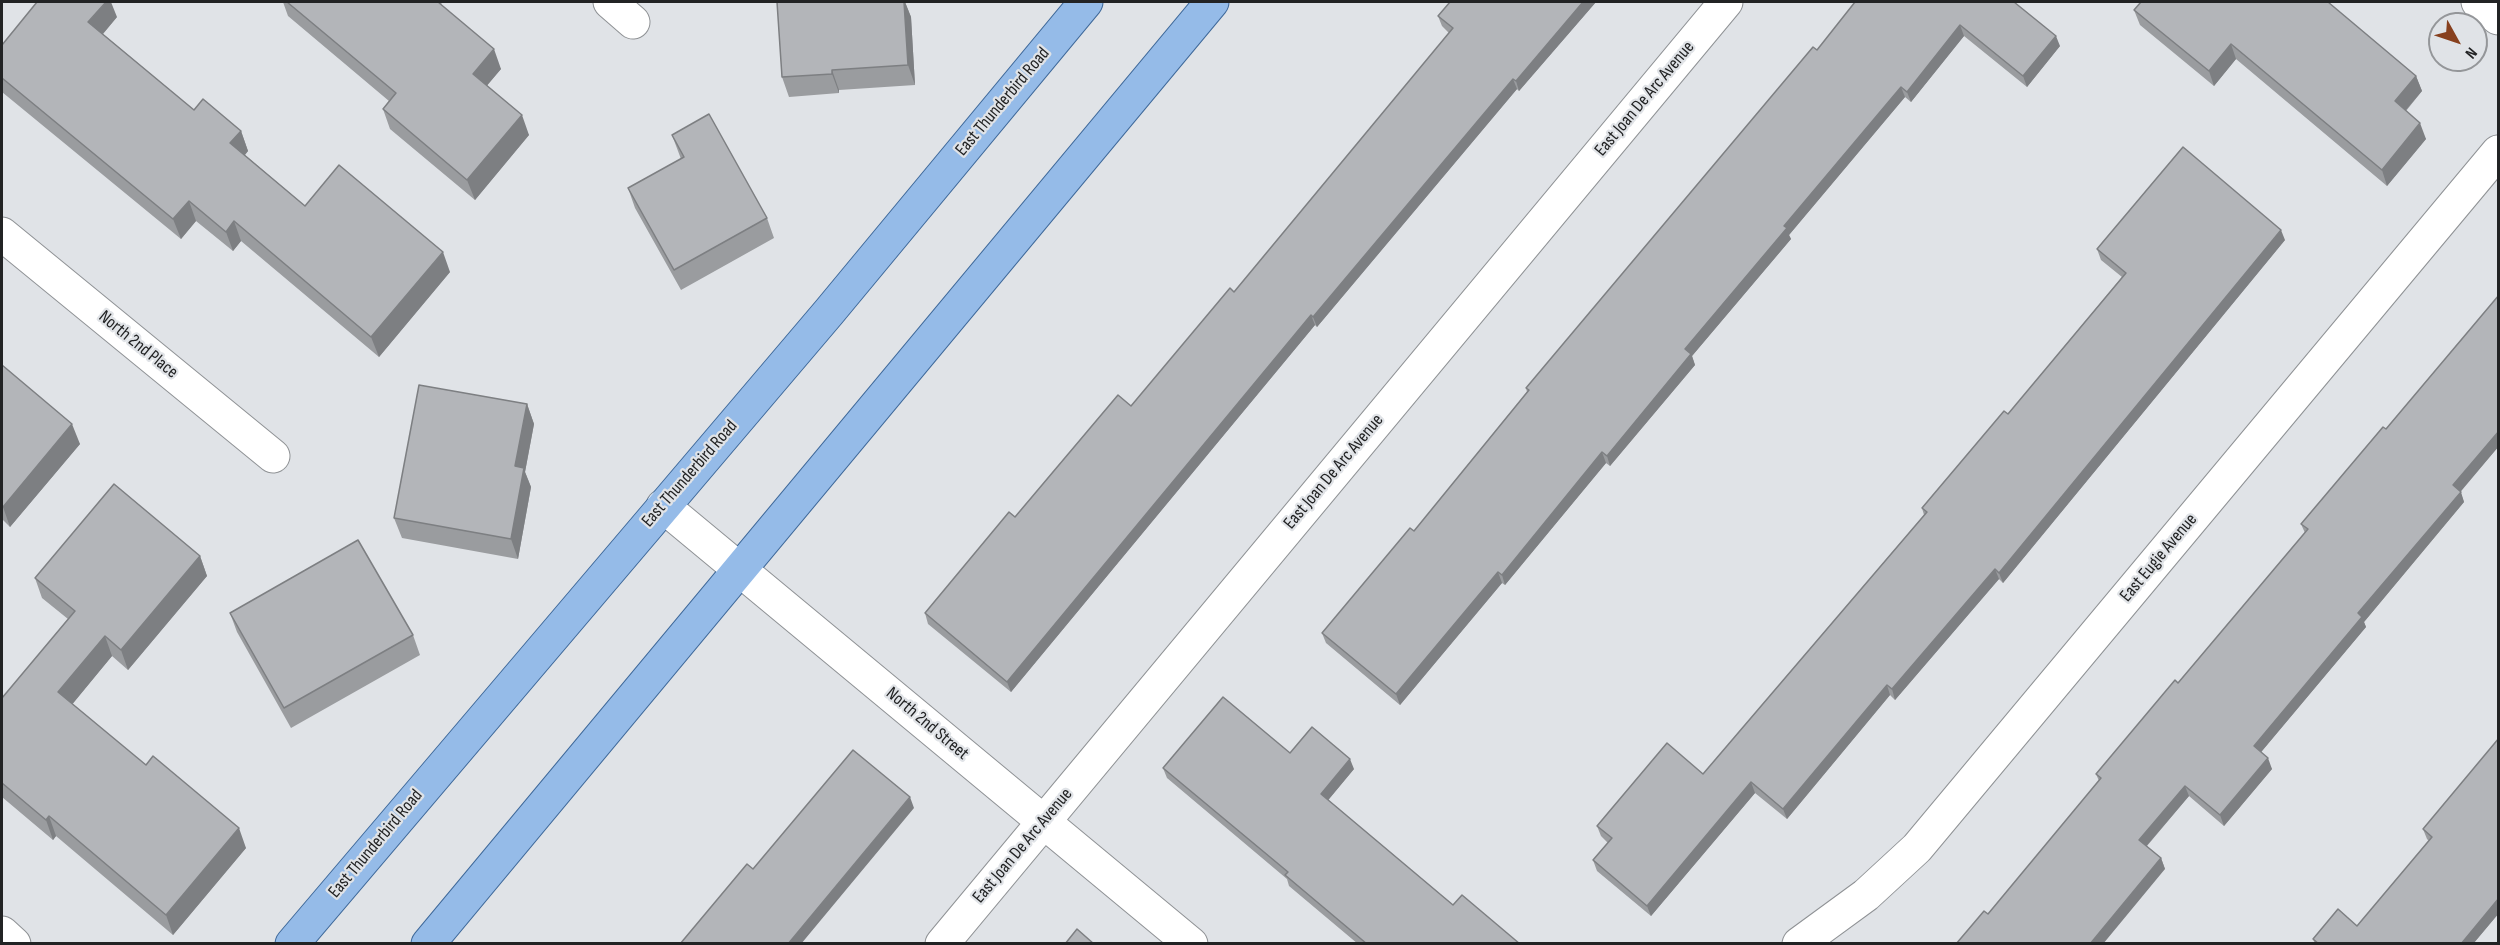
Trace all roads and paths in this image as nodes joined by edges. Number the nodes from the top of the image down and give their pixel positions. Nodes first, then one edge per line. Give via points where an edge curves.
1 (1086, 2) edge
2 (1212, 2) edge
3 (1726, 2) edge
4 (2478, 2) edge
5 (2499, 18) edge
6 (2499, 152) edge
7 (2, 234) edge
8 (273, 456) dead end
9 (663, 506) junction
10 (738, 568) junction
11 (1043, 820) junction
12 (2, 933) edge
13 (14, 944) edge
14 (292, 944) edge
15 (428, 944) edge
16 (942, 944) edge
17 (1191, 944) edge
18 (1799, 944) edge

1 - 9 main road, East Thunderbird Road
2 - 10 main road
3 - 11 street, East Joan De Arc Avenue
4 - 5 street
6 - 18 street, East Eugie Avenue via 1917,848 1866,895
7 - 8 street, North 2nd Place
9 - 10 street, North 2nd Street
9 - 14 main road, East Thunderbird Road
10 - 11 street, North 2nd Street
10 - 15 main road
11 - 16 street, East Joan De Arc Avenue
11 - 17 street, North 2nd Street
12 - 13 street

